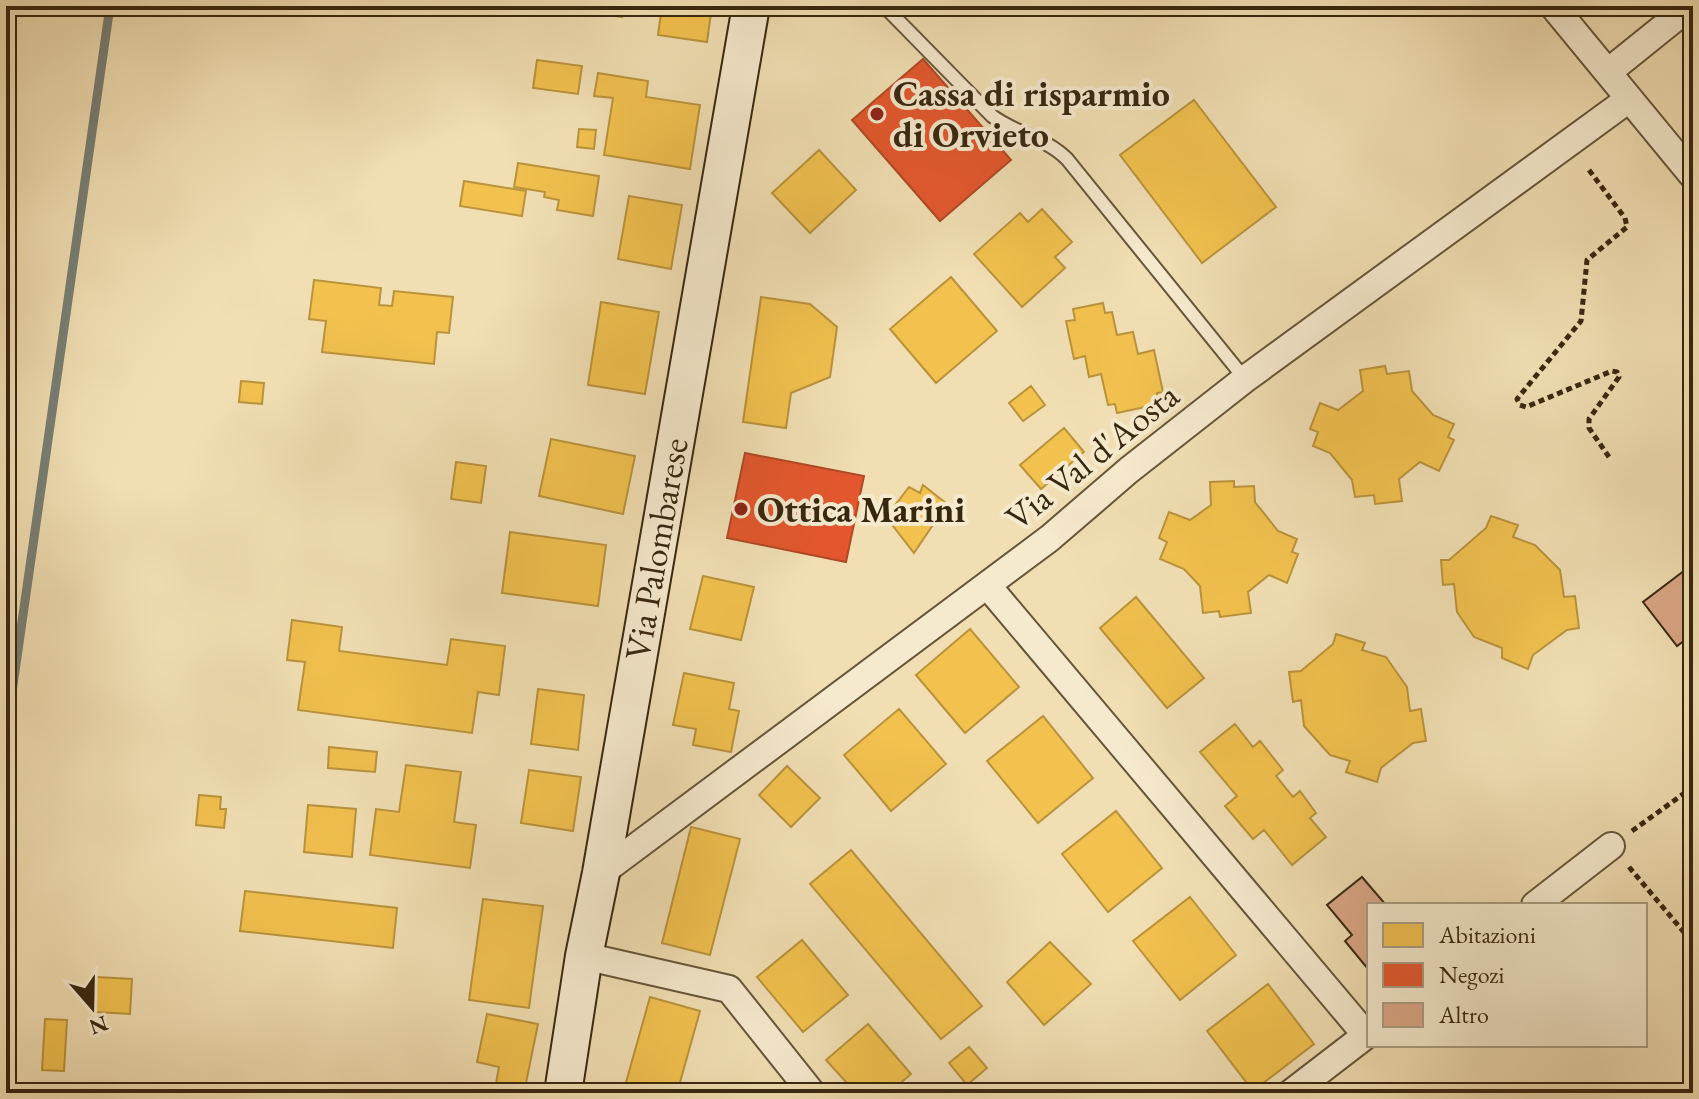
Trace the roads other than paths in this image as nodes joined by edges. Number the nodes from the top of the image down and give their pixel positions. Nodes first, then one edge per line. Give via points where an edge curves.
1 (751, 6) edge
2 (884, 6) edge
3 (1553, 6) edge
4 (1690, 6) edge
5 (1608, 72) junction
6 (1629, 99) junction
7 (1693, 176) edge
8 (1245, 379) junction
9 (987, 585) junction
10 (1611, 846) road end
11 (601, 873) junction
12 (1538, 903) edge
13 (584, 956) junction
14 (1367, 1033) edge
15 (1367, 1035) edge
16 (563, 1093) edge
17 (812, 1093) edge
18 (1291, 1093) edge

1 - 11 main road, Via Palombarese
2 - 8 lane via 992,116 1049,143 1067,159
3 - 5 street
4 - 5 street
5 - 6 street
6 - 7 street
6 - 8 street, Via Val d'Aosta
8 - 9 street, Via Val d'Aosta
9 - 11 street, Via Val d'Aosta
9 - 14 street
10 - 12 street
11 - 13 main road, Via Palombarese
13 - 16 main road, Via Palombarese
13 - 17 street via 729,989
15 - 18 street

